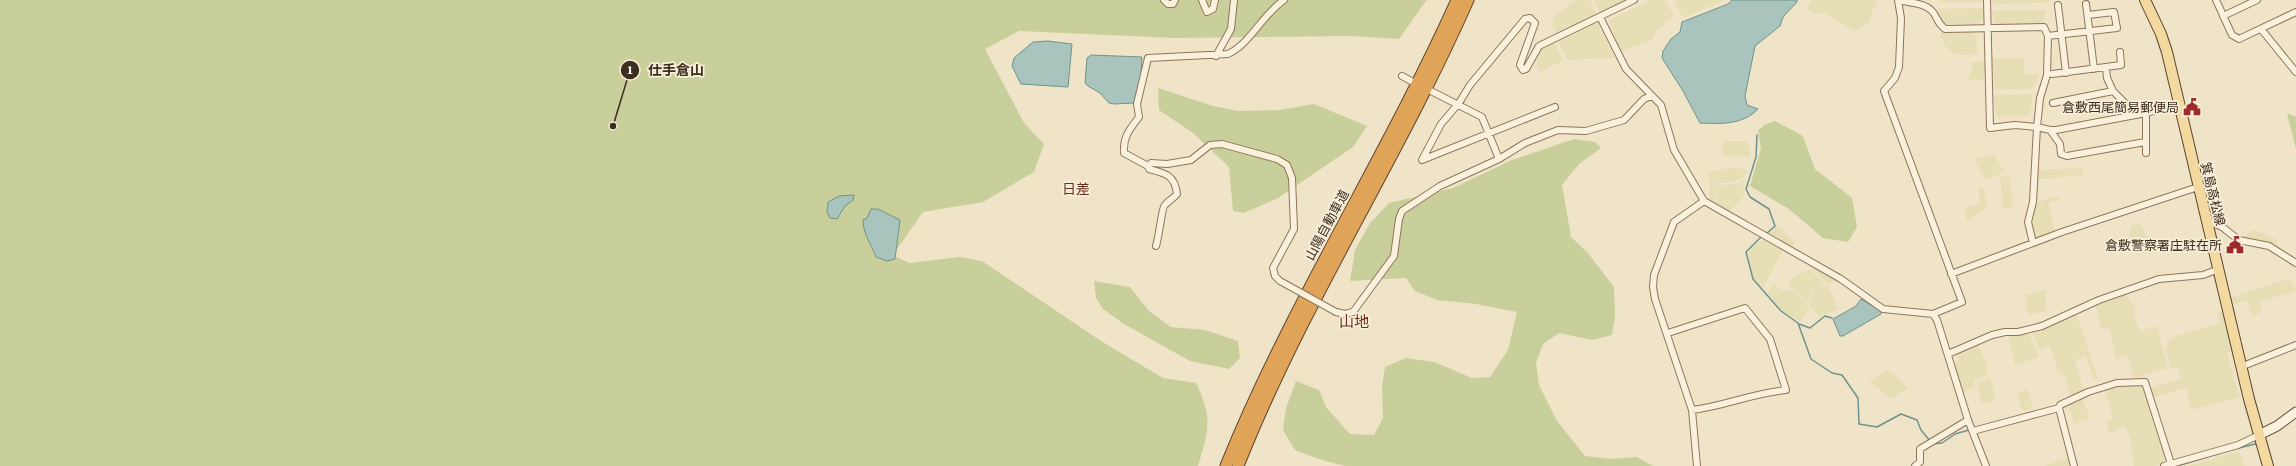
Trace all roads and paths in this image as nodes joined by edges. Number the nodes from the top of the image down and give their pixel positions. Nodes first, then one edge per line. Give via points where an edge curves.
1 (1164, 0) edge
2 (1175, 0) edge
3 (1202, 0) edge
4 (1215, 0) edge
5 (1234, 0) edge
6 (1284, 0) edge
7 (1457, 0) edge
8 (1468, 0) edge
9 (1634, 0) edge
10 (1898, 0) edge
11 (1988, 0) edge
12 (2145, 0) edge
13 (2216, 0) edge
14 (2256, 0) edge
15 (2086, 4) dead end
16 (2058, 5) dead end
17 (2296, 12) edge
18 (2088, 15) junction
19 (2223, 16) junction
20 (1600, 17) junction
21 (1988, 28) junction
22 (2261, 28) junction
23 (2090, 32) junction
24 (2062, 34) junction
25 (2048, 36) junction
26 (2120, 52) dead end
27 (1216, 56) junction
28 (2106, 68) junction
29 (2094, 69) junction
30 (2296, 72) edge
31 (2066, 73) junction
32 (2052, 74) dead end
33 (1402, 76) dead end
34 (1413, 82) dead end
35 (1431, 91) dead end
36 (2113, 91) junction
37 (1651, 96) junction
38 (1459, 104) junction
39 (2053, 104) dead end
40 (2179, 104) junction
41 (1554, 106) dead end
42 (2146, 113) junction
43 (2128, 116) junction
44 (2037, 127) junction
45 (2050, 130) junction
46 (1489, 134) junction
47 (2145, 142) junction
48 (2146, 153) dead end
49 (1499, 159) junction
50 (1148, 166) junction
51 (2198, 187) junction
52 (1704, 201) junction
53 (2206, 220) junction
54 (2032, 243) junction
55 (1156, 246) dead end
56 (2296, 264) edge
57 (2218, 268) junction
58 (1951, 274) junction
59 (1933, 314) junction
60 (1668, 333) junction
61 (2296, 345) edge
62 (1948, 354) junction
63 (2243, 366) junction
64 (2059, 408) junction
65 (1692, 410) junction
66 (2296, 412) edge
67 (1968, 420) junction
68 (1973, 431) junction
69 (2259, 435) junction
70 (2168, 465) edge
71 (1226, 466) edge
72 (1238, 466) edge
73 (1697, 466) edge
74 (1915, 466) edge
75 (1986, 466) edge
76 (2074, 466) edge
77 (2268, 466) edge

1 - 2 street via 1168,4 1174,4
3 - 4 street via 1207,12 1214,9
5 - 27 street via 1232,29
6 - 27 street via 1266,15 1236,50
7 - 71 highway, 山陽自動車道 via 1407,105 1290,325
8 - 72 highway, 山陽自動車道 via 1416,109 1287,354 1261,408
9 - 20 street
10 - 21 street via 1930,9 1934,12 1937,22 1945,29
10 - 58 street via 1901,18 1899,67 1895,78 1884,91
11 - 21 street
12 - 40 main road, 箕島高松線 via 2161,34
13 - 19 street
14 - 19 street
15 - 18 street
16 - 24 street
17 - 22 street
18 - 23 street
18 - 23 street via 2114,12 2117,28
19 - 22 street via 2232,34 2239,39
20 - 37 street via 1626,69
20 - 38 street via 1539,46 1523,70 1520,66 1535,23 1530,18 1525,19 1470,85
21 - 25 street via 2044,28
21 - 44 street via 1990,128 2015,124
22 - 30 street
23 - 24 street
23 - 29 street
24 - 25 street
24 - 31 street
25 - 44 street via 2047,75 2040,98
26 - 28 street via 2121,66
27 - 50 street via 1148,58 1137,104 1139,117 1126,134 1123,144 1124,153
28 - 29 street
28 - 36 street
29 - 31 street
31 - 32 street
33 - 34 street
35 - 38 street
36 - 39 street
36 - 43 street via 2125,103
37 - 49 street via 1644,99 1624,120 1586,131 1558,130 1525,143
37 - 52 street via 1661,105 1674,150
38 - 46 street via 1482,117
38 - 46 street via 1441,124 1422,160
40 - 42 street
40 - 51 main road, 箕島高松線
41 - 46 street
42 - 43 street
42 - 47 street
43 - 45 street
44 - 45 street
44 - 54 street via 2032,202 2028,222
45 - 47 street via 2060,144 2062,154 2068,156
46 - 49 street
47 - 48 street
49 - 50 street, bridge via 1440,186 1402,211 1394,256 1353,312 1345,314 1336,312 1275,276 1273,268 1294,229 1295,221 1292,178 1287,165 1277,159 1222,144 1210,145 1191,160 1167,164 1151,163
50 - 55 street via 1149,169 1159,171 1176,183 1177,194 1162,209 1160,235
51 - 53 main road, 箕島高松線
51 - 54 street
52 - 59 street via 1841,279 1883,309
52 - 60 street via 1674,222 1654,275 1655,299
53 - 56 street via 2222,226 2239,240 2269,246
53 - 57 main road, 箕島高松線
54 - 58 street
57 - 62 street via 2203,275 2159,279 2099,300 2042,326 1992,335
57 - 63 main road, 箕島高松線
58 - 59 street via 1962,302
59 - 62 street
60 - 65 street
60 - 65 street via 1745,308 1770,339 1786,390 1761,392 1720,406
61 - 63 street
62 - 67 street
63 - 69 main road, 箕島高松線
64 - 68 street
64 - 70 street via 2060,405 2117,383 2145,382
64 - 76 street
65 - 73 street
66 - 69 main road
67 - 68 street
67 - 74 street via 1920,449 1920,462
68 - 75 street
69 - 70 street via 2238,445
69 - 77 main road, 箕島高松線

